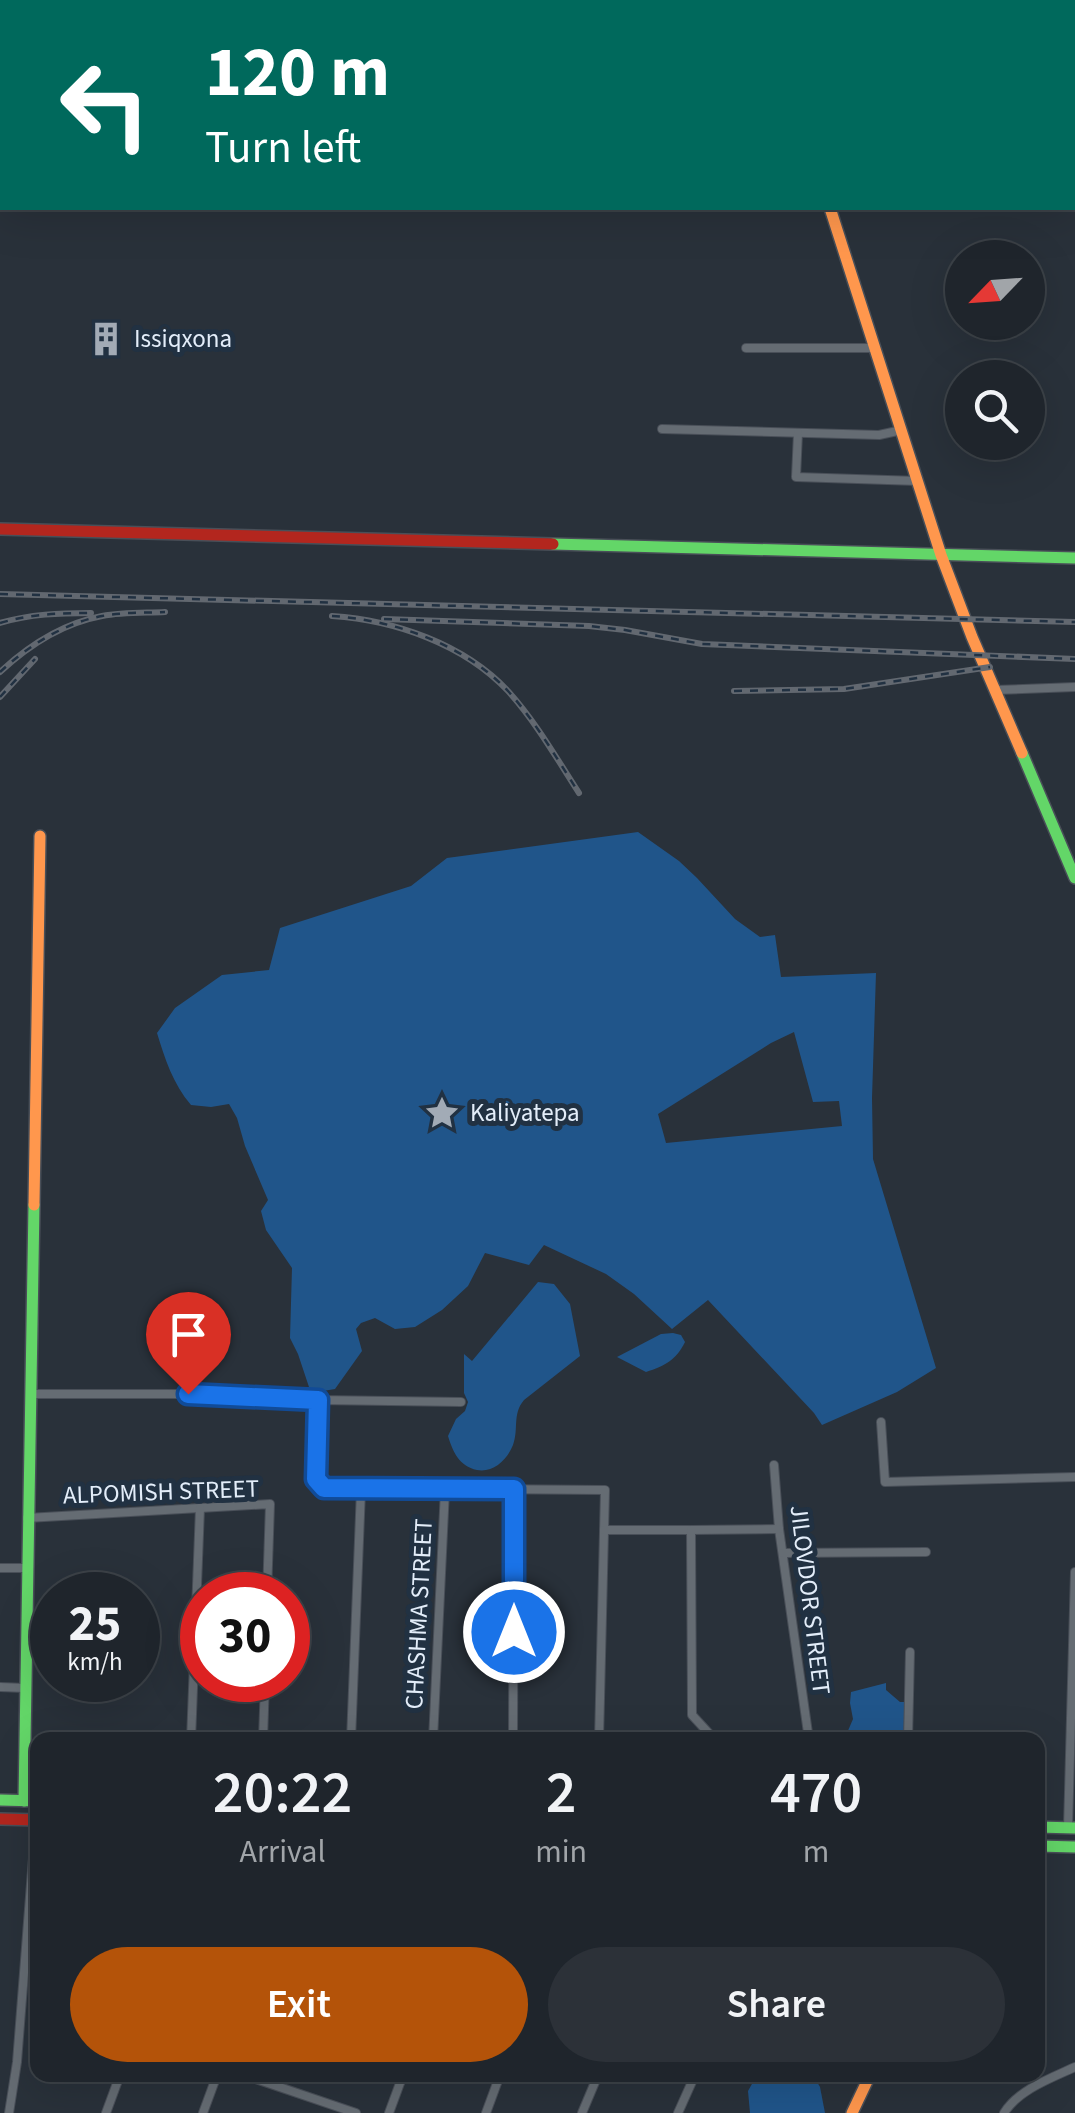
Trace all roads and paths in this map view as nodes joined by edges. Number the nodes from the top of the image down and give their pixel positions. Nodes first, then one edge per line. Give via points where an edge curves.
1 (831, 210) edge
2 (746, 348) dead end
3 (875, 348) junction
4 (662, 429) dead end
5 (902, 430) junction
6 (798, 432) junction
7 (918, 481) junction
8 (0, 530) edge
9 (941, 554) junction
10 (1075, 558) edge
11 (1075, 687) edge
12 (993, 690) junction
13 (40, 836) dead end
14 (1075, 878) edge
15 (29, 1394) junction
16 (318, 1400) junction
17 (461, 1402) dead end
18 (881, 1422) dead end
19 (774, 1465) dead end
20 (1075, 1478) edge
21 (514, 1489) junction
22 (360, 1490) junction
23 (445, 1490) junction
24 (200, 1508) junction
25 (27, 1518) junction
26 (779, 1529) junction
27 (604, 1530) junction
28 (692, 1530) junction
29 (926, 1552) dead end
30 (782, 1553) junction
31 (0, 1568) edge
32 (27, 1568) junction
33 (268, 1572) edge
34 (1075, 1572) edge
35 (910, 1652) dead end
36 (0, 1687) edge
37 (25, 1688) junction
38 (264, 1702) edge
39 (192, 1732) edge
40 (263, 1732) edge
41 (350, 1732) edge
42 (433, 1732) edge
43 (514, 1732) edge
44 (599, 1732) edge
45 (708, 1732) edge
46 (808, 1732) edge
47 (908, 1732) edge
48 (30, 1782) edge
49 (0, 1800) edge
50 (30, 1801) edge
51 (0, 1819) edge
52 (30, 1820) edge
53 (1045, 1828) edge
54 (1072, 1828) edge
55 (1045, 1846) edge
56 (1075, 1847) edge
57 (30, 1905) edge
58 (1075, 2067) edge
59 (1045, 2081) edge
60 (117, 2082) edge
61 (215, 2082) edge
62 (265, 2082) edge
63 (400, 2082) edge
64 (497, 2082) edge
65 (595, 2082) edge
66 (691, 2082) edge
67 (867, 2082) edge
68 (1042, 2082) edge
69 (9, 2113) edge
70 (106, 2113) edge
71 (204, 2113) edge
72 (356, 2113) edge
73 (389, 2113) edge
74 (486, 2113) edge
75 (582, 2113) edge
76 (678, 2113) edge
77 (852, 2113) edge
78 (1004, 2113) edge

1 - 3 street
2 - 3 street
3 - 5 street
4 - 6 street
5 - 6 street
5 - 7 street
6 - 7 street via 796,477
7 - 9 street
8 - 9 street
9 - 10 street
9 - 12 street
11 - 12 street
12 - 14 street
13 - 15 street
15 - 16 street
15 - 25 street
16 - 17 street
16 - 22 street via 316,1479 324,1488
18 - 20 street via 885,1482
19 - 26 street, JILOVDOR STREET
21 - 23 street
21 - 27 street via 605,1490
21 - 43 street
22 - 23 street
22 - 41 street
23 - 42 street, CHASHMA STREET
24 - 25 street, ALPOMISH STREET
24 - 33 street, ALPOMISH STREET via 270,1504
24 - 39 street
25 - 32 street
26 - 28 street
26 - 30 street, JILOVDOR STREET
27 - 28 street
27 - 44 street
28 - 45 street via 692,1715
29 - 30 street
30 - 46 street, JILOVDOR STREET
31 - 32 street
32 - 37 street
34 - 54 street
35 - 47 street
36 - 37 street
37 - 48 street
38 - 40 street
49 - 50 street
51 - 52 street
53 - 54 street
55 - 56 street
57 - 69 street
58 - 59 street
60 - 70 street
61 - 71 street
62 - 72 street
63 - 73 street
64 - 74 street
65 - 75 street
66 - 76 street
67 - 77 street
68 - 78 street

